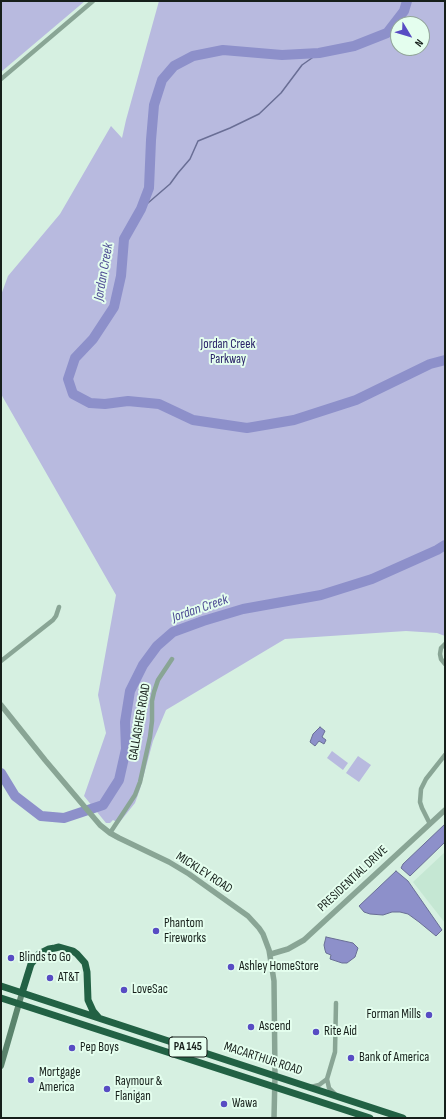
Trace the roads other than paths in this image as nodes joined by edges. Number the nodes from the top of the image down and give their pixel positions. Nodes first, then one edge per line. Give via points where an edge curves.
1 (93, 1) edge
2 (1, 79) edge
3 (59, 607) dead end
4 (445, 644) edge
5 (172, 659) dead end
6 (1, 661) edge
7 (445, 664) edge
8 (1, 705) edge
9 (445, 754) edge
10 (445, 810) edge
11 (430, 824) junction
12 (110, 833) junction
13 (271, 954) junction
14 (1, 986) edge
15 (22, 993) junction
16 (1, 998) edge
17 (336, 1003) dead end
18 (19, 1004) junction
19 (101, 1019) junction
20 (1, 1066) edge
21 (275, 1076) junction
22 (327, 1079) junction
23 (275, 1087) junction
24 (310, 1087) junction
25 (338, 1096) junction
26 (274, 1118) edge
27 (370, 1118) edge
28 (403, 1118) edge

1 - 2 street
3 - 6 street via 53,620
4 - 7 street via 440,654
5 - 12 street, GALLAGHER ROAD via 158,680 154,692 150,737 138,788
8 - 12 street, MICKLEY ROAD via 73,794
9 - 11 street via 421,789 420,802
10 - 11 street, PRESIDENTIAL DRIVE
11 - 13 street, PRESIDENTIAL DRIVE via 304,940 288,949
12 - 13 street, MICKLEY ROAD via 170,862 248,916 263,934
13 - 21 street, MICKLEY ROAD via 274,981
14 - 15 highway, MACARTHUR ROAD / PA 145
15 - 18 main road
15 - 19 highway, MACARTHUR ROAD / PA 145
15 - 19 highway via 32,964 39,954 55,948 73,951 84,963 90,1005
16 - 18 highway, MACARTHUR ROAD / PA 145
17 - 22 street via 335,1052
18 - 20 main road
18 - 23 highway, MACARTHUR ROAD / PA 145
19 - 21 highway, MACARTHUR ROAD / PA 145
21 - 23 street, MICKLEY ROAD
21 - 24 highway, MACARTHUR ROAD / PA 145
22 - 24 street via 319,1085
22 - 25 street via 329,1088
23 - 26 street, MICKLEY ROAD
23 - 27 highway, MACARTHUR ROAD / PA 145
24 - 25 highway, MACARTHUR ROAD / PA 145
25 - 28 highway, MACARTHUR ROAD / PA 145

